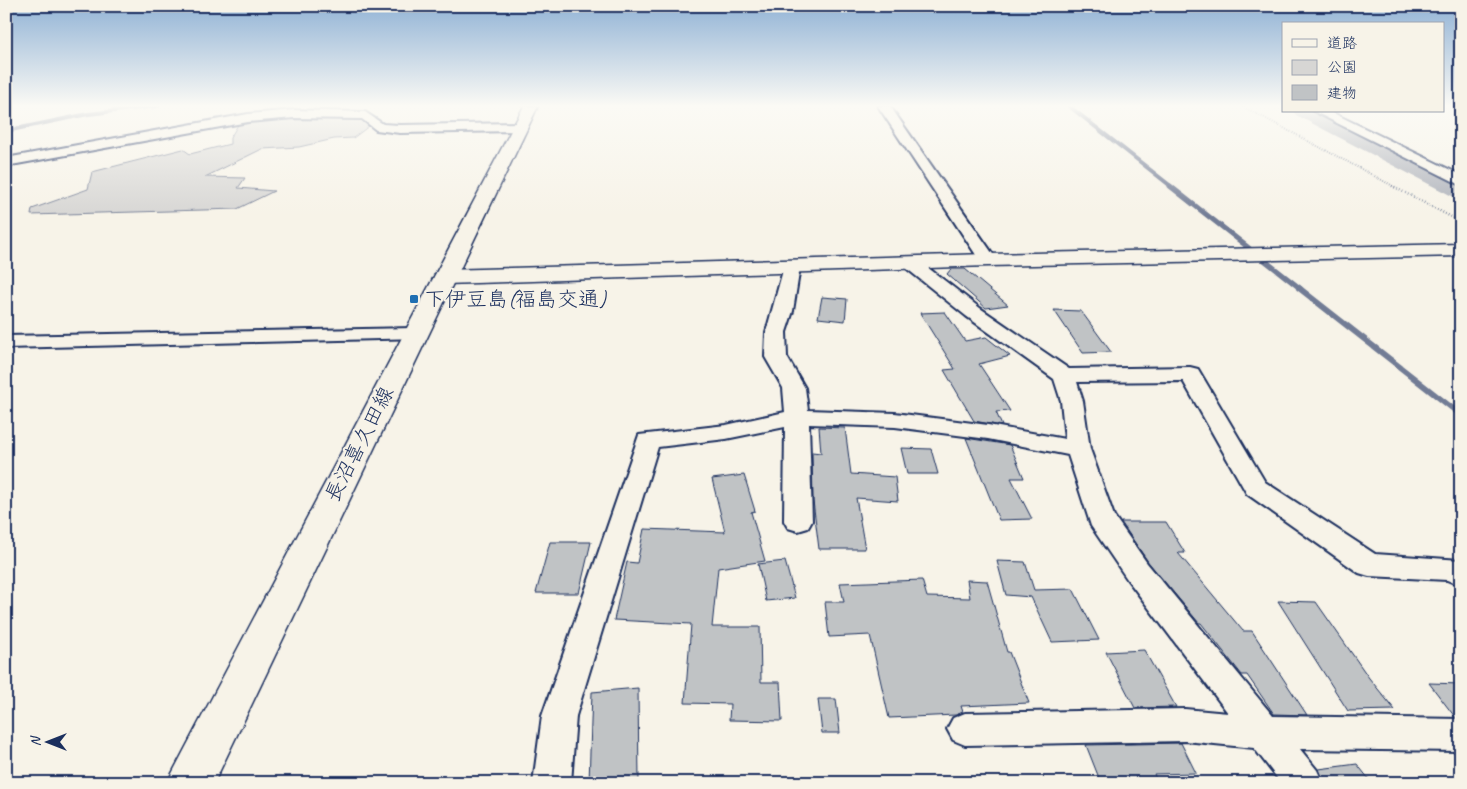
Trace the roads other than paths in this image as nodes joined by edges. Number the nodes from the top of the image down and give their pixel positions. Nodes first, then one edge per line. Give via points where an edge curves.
1 (111, 143) edge
2 (512, 143) edge
3 (909, 143) edge
4 (1384, 143) edge
5 (6, 162) edge
6 (1461, 181) edge
7 (1461, 250) edge
8 (988, 260) junction
9 (912, 264) junction
10 (791, 267) junction
11 (445, 277) junction
12 (414, 334) junction
13 (6, 342) edge
14 (1064, 376) junction
15 (797, 418) junction
16 (1078, 448) junction
17 (798, 521) dead end
18 (1461, 575) edge
19 (965, 729) dead end
20 (1263, 732) junction
21 (1461, 735) edge
22 (190, 783) edge
23 (552, 783) edge
24 (1304, 783) edge

1 - 5 street
2 - 11 street, 長沼喜久田線
3 - 8 street
4 - 6 street
7 - 8 street
8 - 9 street
9 - 10 street
9 - 14 street
10 - 11 street
10 - 15 street via 776,332 776,357 794,388
11 - 12 street, 長沼喜久田線
12 - 13 street
12 - 22 street, 長沼喜久田線
14 - 16 street via 1072,401
14 - 18 street via 1190,374 1256,488 1370,565 1454,569
15 - 16 street via 896,420
15 - 17 street
15 - 23 street via 726,432 648,440 559,716
16 - 20 street via 1101,519 1137,571
19 - 20 street via 1185,724
20 - 21 street
20 - 24 street

